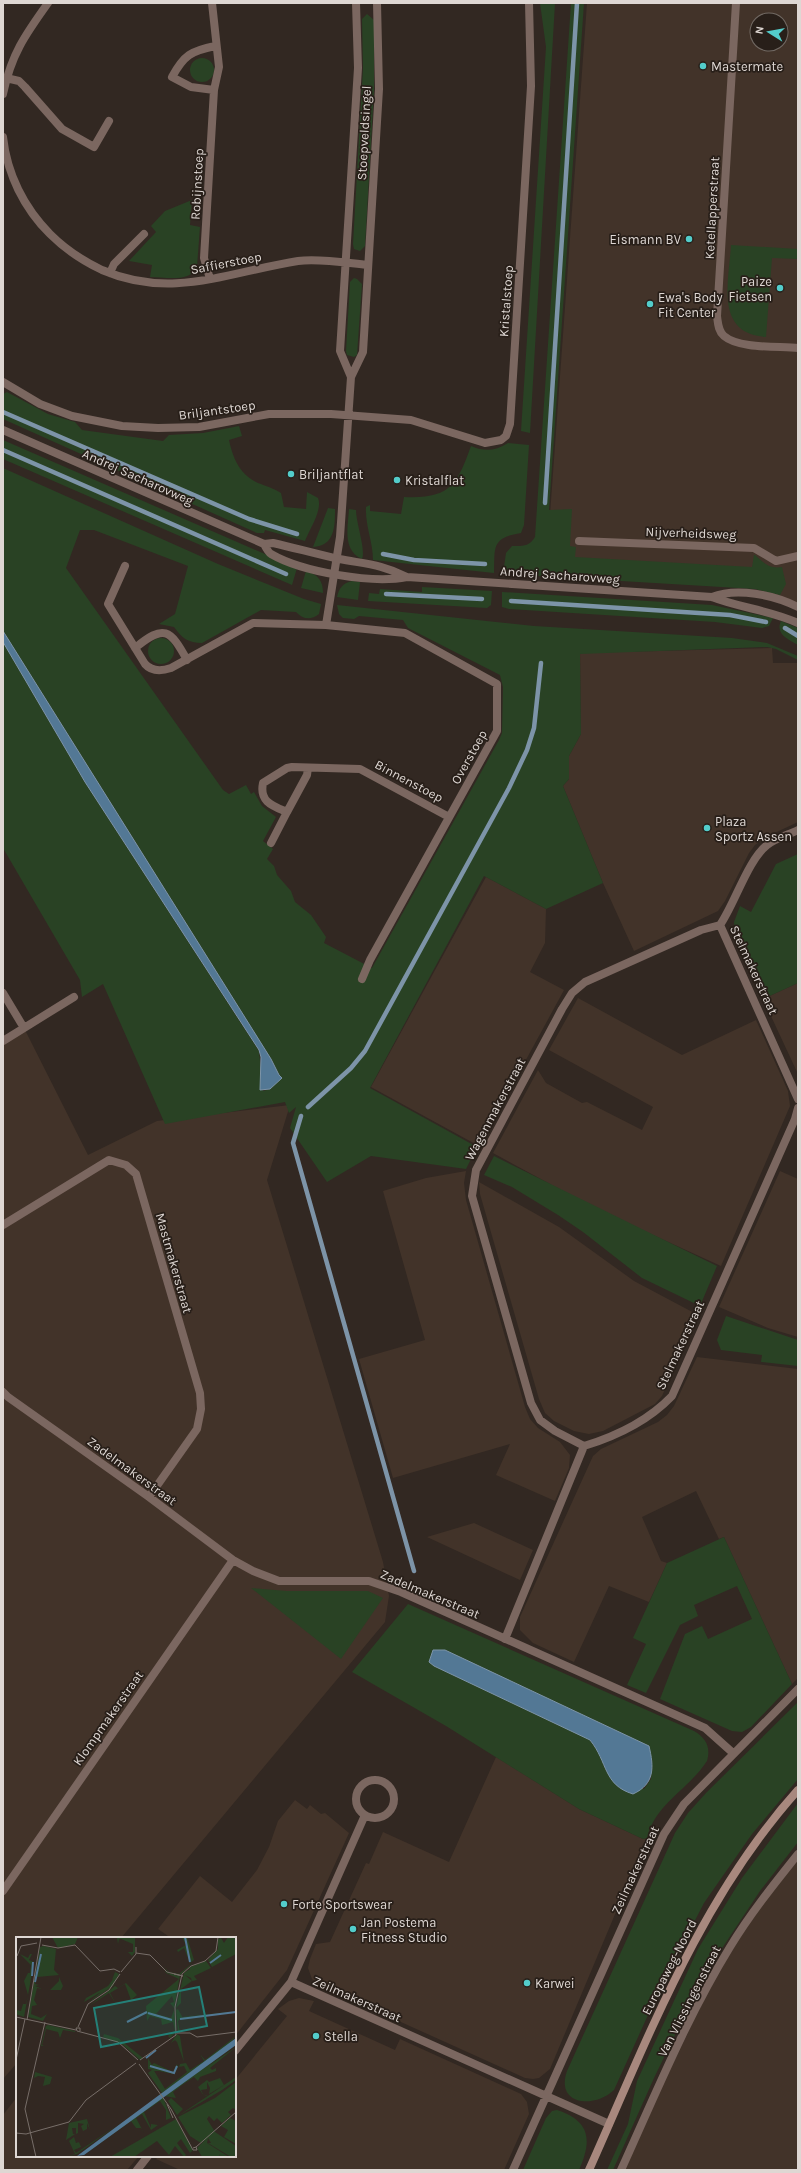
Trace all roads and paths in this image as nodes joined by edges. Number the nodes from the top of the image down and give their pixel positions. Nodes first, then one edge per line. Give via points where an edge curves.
1 (48, 3) edge
2 (212, 3) edge
3 (356, 3) edge
4 (377, 3) edge
5 (529, 3) edge
6 (736, 3) edge
7 (215, 46) junction
8 (6, 78) junction
9 (214, 90) junction
10 (3, 94) edge
11 (110, 121) dead end
12 (3, 138) edge
13 (144, 234) dead end
14 (347, 264) junction
15 (368, 265) junction
16 (110, 273) junction
17 (210, 279) junction
18 (798, 348) edge
19 (351, 377) junction
20 (3, 382) edge
21 (348, 415) junction
22 (3, 430) edge
23 (579, 541) dead end
24 (264, 544) junction
25 (798, 556) edge
26 (338, 559) junction
27 (125, 566) dead end
28 (335, 573) junction
29 (407, 577) junction
30 (712, 597) junction
31 (798, 607) edge
32 (798, 623) edge
33 (326, 625) junction
34 (135, 648) junction
35 (187, 660) junction
36 (308, 768) junction
37 (287, 812) junction
38 (449, 817) junction
39 (798, 830) edge
40 (271, 843) dead end
41 (720, 925) junction
42 (362, 979) dead end
43 (3, 993) edge
44 (74, 997) dead end
45 (24, 1028) junction
46 (3, 1041) edge
47 (798, 1099) edge
48 (798, 1108) edge
49 (3, 1226) edge
50 (3, 1392) edge
51 (584, 1446) junction
52 (149, 1497) junction
53 (233, 1560) junction
54 (505, 1639) junction
55 (798, 1689) edge
56 (733, 1753) junction
57 (798, 1790) edge
58 (365, 1815) junction
59 (798, 1854) edge
60 (3, 1891) edge
61 (291, 1982) junction
62 (236, 2050) edge
63 (546, 2097) junction
64 (609, 2124) junction
65 (147, 2157) edge
66 (137, 2170) edge
67 (513, 2170) edge
68 (589, 2170) edge
69 (621, 2170) edge

1 - 8 street via 21,41
2 - 7 street, Robijnstoep
3 - 14 street, Stoepveldsingel via 358,68
4 - 15 street, Stoepveldsingel via 379,89
5 - 21 street, Kristalstoep via 531,94 510,416 506,436 496,442 485,443 411,420
6 - 18 street, Ketellapperstraat via 718,326 723,336 731,341
7 - 9 street, Robijnstoep via 219,67
7 - 9 street via 194,51 187,56 172,77 191,87
8 - 10 street
8 - 11 street via 19,81 62,129 94,147
9 - 17 street, Robijnstoep via 204,258
12 - 16 street, Saffierstoep via 12,176 35,218 70,252
13 - 16 street via 114,264
14 - 15 street
14 - 17 street, Saffierstoep via 300,261
14 - 19 street, Stoepveldsingel via 340,351
15 - 19 street, Stoepveldsingel via 363,352
16 - 17 street, Saffierstoep via 137,282 156,284
19 - 21 street, Stoepveldsingel
20 - 21 street, Briljantstoep via 40,404 72,416 122,426 199,427 284,413
21 - 26 street, Stoepveldsingel
22 - 24 street, Andrej Sacharovweg
23 - 25 street, Nijverheidsweg via 754,548 776,561
24 - 26 street, Andrej Sacharovweg via 273,543
24 - 28 street, Andrej Sacharovweg via 270,553 304,566
26 - 28 street
26 - 29 street, Andrej Sacharovweg via 384,566
27 - 34 street, Overstoep via 108,604
28 - 29 street, Andrej Sacharovweg via 375,580
28 - 33 street
29 - 30 street, Andrej Sacharovweg
30 - 31 street, Andrej Sacharovweg via 724,592 758,595
30 - 32 street, Andrej Sacharovweg via 767,611
33 - 35 street, Overstoep via 253,623
33 - 38 street, Overstoep via 405,633 497,684 497,731
34 - 35 street, Overstoep via 148,667 158,670 171,668
34 - 35 street via 154,634 166,633 176,639
36 - 37 street via 307,775
36 - 37 street, Binnenstoep via 287,768 263,783 261,790 265,801
36 - 38 street, Binnenstoep via 366,771
37 - 40 street
38 - 42 street, Overstoep
39 - 41 street, Stelmakerstraat via 768,845 756,856 731,909
41 - 47 street, Stelmakerstraat
41 - 51 street, Wagenmakerstraat via 701,930 585,982 572,994 476,1170 472,1196 531,1403 540,1420
43 - 45 street
44 - 45 street
45 - 46 street
48 - 51 street, Stelmakerstraat via 672,1396 658,1411 643,1421
49 - 52 street, Mastmakerstraat via 109,1160 126,1165 136,1174 200,1393 201,1409 197,1429
50 - 52 street, Zadelmakerstraat
51 - 54 street
52 - 53 street, Zadelmakerstraat
53 - 54 street, Zadelmakerstraat via 280,1581 380,1584
53 - 60 street, Klompmakerstraat
54 - 56 street, Zadelmakerstraat via 705,1728
55 - 56 street, Zeilmakerstraat
56 - 63 street, Zeilmakerstraat via 684,1804 664,1834
57 - 64 main road, Europaweg-Noord via 747,1856 696,1936
58 - 58 street via 378,1817 392,1807 393,1794 387,1784 369,1781 359,1788 356,1800
58 - 61 street, Zeilmakerstraat
59 - 69 street, Van Vlissingenstraat via 754,1911 699,2001
61 - 62 street, Zeilmakerstraat
61 - 63 street, Zeilmakerstraat
63 - 64 street, Zeilmakerstraat
63 - 67 street, Zeilmakerstraat
64 - 68 main road, Europaweg-Noord
65 - 66 street

